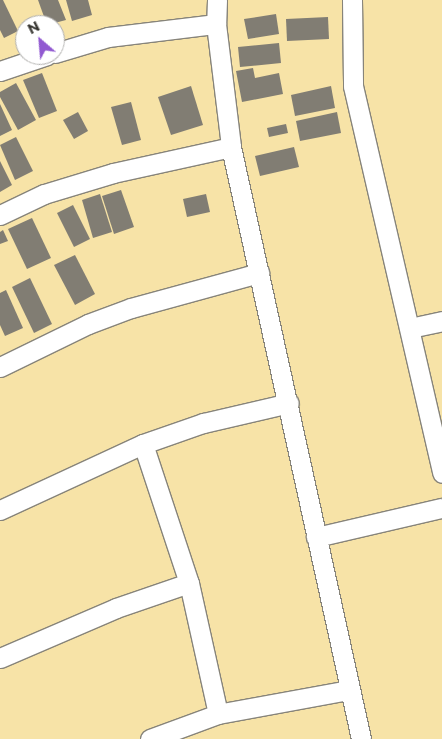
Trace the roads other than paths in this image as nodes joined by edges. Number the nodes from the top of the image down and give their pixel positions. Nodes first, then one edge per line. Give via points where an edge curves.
1 (217, 0) edge
2 (352, 0) edge
3 (216, 24) junction
4 (65, 50) edge
5 (18, 65) edge
6 (0, 71) edge
7 (231, 147) junction
8 (0, 215) edge
9 (259, 273) junction
10 (442, 321) edge
11 (410, 328) junction
12 (0, 367) edge
13 (290, 403) junction
14 (143, 444) junction
15 (442, 473) edge
16 (442, 508) edge
17 (0, 510) edge
18 (316, 537) junction
19 (189, 583) junction
20 (0, 658) edge
21 (349, 690) junction
22 (218, 714) junction
23 (150, 739) edge
24 (361, 739) edge

1 - 3 street
2 - 11 street via 353,86
3 - 4 street via 108,37
3 - 7 street
5 - 6 street
7 - 8 street via 113,173 44,194
7 - 9 street
9 - 12 street via 131,308 88,324
9 - 13 street
10 - 11 street
11 - 15 street
13 - 14 street via 203,422
13 - 18 street
14 - 17 street
14 - 19 street
16 - 18 street
18 - 21 street
19 - 20 street via 116,608
19 - 22 street
21 - 22 street
21 - 24 street
22 - 23 street

